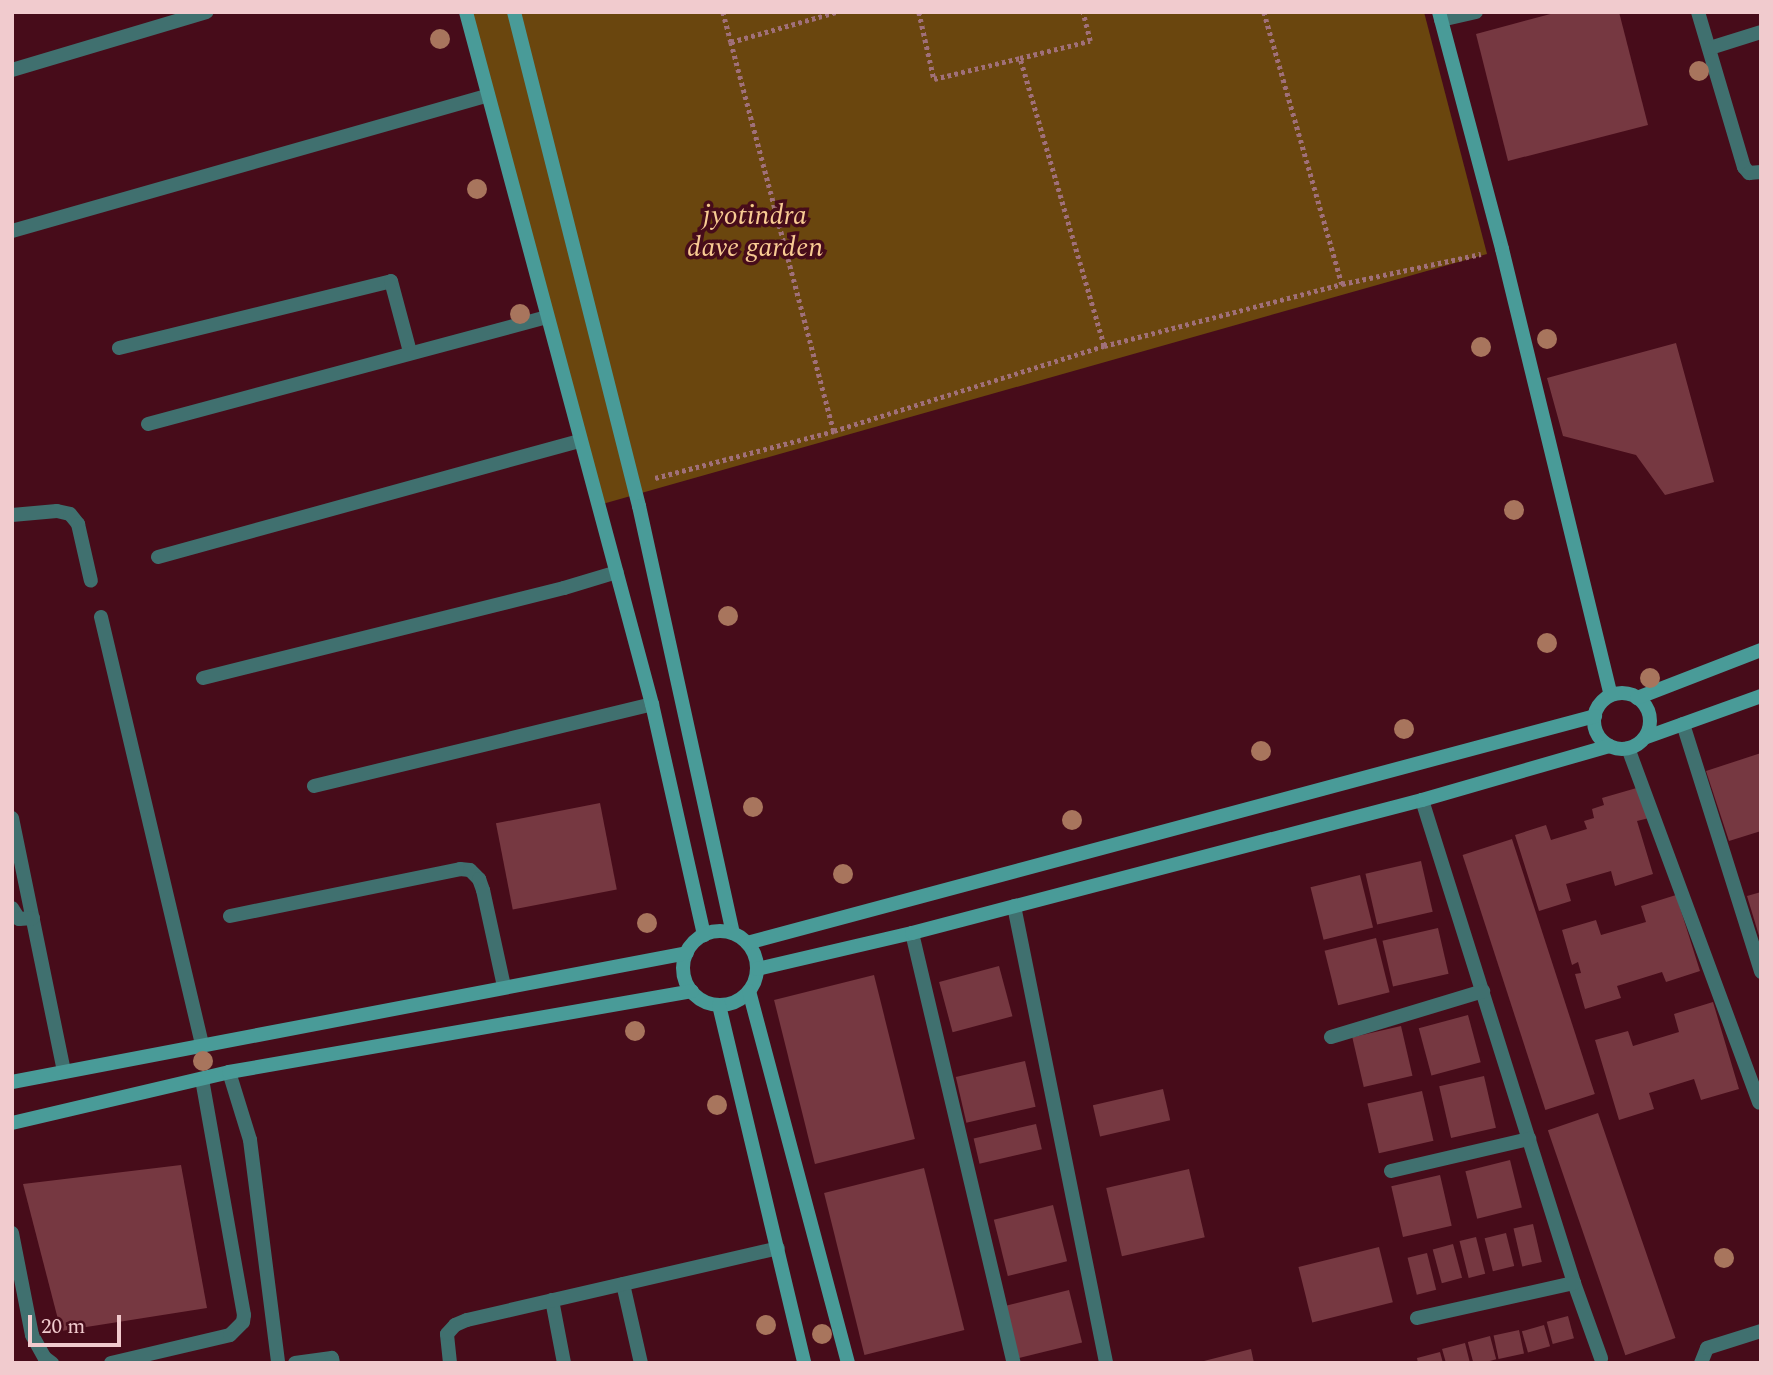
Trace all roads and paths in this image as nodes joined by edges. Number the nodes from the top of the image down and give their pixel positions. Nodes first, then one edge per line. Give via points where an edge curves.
1 (207, 12) edge
2 (467, 12) edge
3 (514, 12) edge
4 (723, 12) edge
5 (836, 12) edge
6 (919, 12) edge
7 (1083, 12) edge
8 (1264, 12) edge
9 (1476, 12) edge
10 (1698, 12) edge
11 (1440, 16) edge
12 (1761, 32) edge
13 (732, 42) junction
14 (1710, 48) junction
15 (1020, 58) junction
16 (12, 70) edge
17 (488, 95) junction
18 (1761, 172) edge
19 (12, 231) edge
20 (1502, 249) junction
21 (1342, 284) junction
22 (547, 317) junction
23 (1104, 346) junction
24 (119, 348) dead end
25 (410, 352) junction
26 (148, 424) dead end
27 (834, 431) junction
28 (580, 441) junction
29 (634, 484) junction
30 (12, 515) edge
31 (158, 557) dead end
32 (617, 572) junction
33 (92, 580) dead end
34 (102, 617) dead end
35 (1761, 650) edge
36 (203, 678) dead end
37 (1611, 695) junction
38 (1761, 696) edge
39 (1637, 698) junction
40 (652, 704) junction
41 (1595, 716) junction
42 (1683, 724) junction
43 (1644, 738) junction
44 (1609, 746) junction
45 (1628, 748) junction
46 (314, 786) dead end
47 (1422, 800) junction
48 (12, 818) edge
49 (1014, 906) junction
50 (12, 908) edge
51 (230, 916) dead end
52 (33, 918) junction
53 (733, 933) junction
54 (912, 933) junction
55 (704, 935) junction
56 (747, 943) junction
57 (687, 953) junction
58 (757, 969) junction
59 (1761, 972) edge
60 (504, 986) junction
61 (692, 991) junction
62 (749, 991) junction
63 (1483, 991) junction
64 (719, 1005) junction
65 (1331, 1037) dead end
66 (202, 1045) junction
67 (64, 1072) junction
68 (229, 1072) junction
69 (202, 1080) junction
70 (12, 1082) edge
71 (1759, 1103) edge
72 (12, 1123) edge
73 (1529, 1139) junction
74 (1391, 1171) dead end
75 (12, 1233) edge
76 (778, 1248) junction
77 (1574, 1283) junction
78 (623, 1284) junction
79 (552, 1300) junction
80 (1417, 1318) dead end
81 (1761, 1331) edge
82 (1601, 1359) dead end
83 (52, 1363) edge
84 (111, 1363) edge
85 (278, 1363) edge
86 (295, 1363) edge
87 (333, 1363) edge
88 (450, 1363) edge
89 (564, 1363) edge
90 (641, 1363) edge
91 (804, 1363) edge
92 (848, 1363) edge
93 (1014, 1363) edge
94 (1106, 1363) edge
95 (1701, 1363) edge

1 - 16 street
2 - 17 street
3 - 29 street
4 - 13 path
5 - 13 path
6 - 15 path via 934,79
7 - 15 path via 1090,41
8 - 21 path
9 - 11 street
10 - 14 street
11 - 20 street
12 - 14 street
13 - 27 path
14 - 18 street via 1744,167 1749,173
15 - 23 path
17 - 19 street
17 - 22 street
20 - 21 path
20 - 37 street
21 - 23 path
22 - 25 street
22 - 28 street
23 - 27 path
24 - 25 street via 391,281
25 - 26 street
27 - 29 path
28 - 31 street
28 - 32 street
29 - 53 street
30 - 33 street via 70,514 78,524
32 - 36 street
32 - 40 street
34 - 66 street
35 - 39 street
37 - 39 street
37 - 41 street
38 - 42 street
39 - 43 street via 1650,722
40 - 46 street
40 - 55 street
41 - 44 street via 1597,734
41 - 56 street
42 - 43 street
42 - 59 street
43 - 45 street
44 - 45 street
44 - 47 street
45 - 71 street
47 - 49 street
47 - 63 street
48 - 52 street
49 - 54 street
49 - 94 street
50 - 52 street via 19,919
51 - 60 street via 470,870 483,890
52 - 67 street
53 - 55 street via 720,930
53 - 56 street
54 - 58 street
54 - 93 street
55 - 57 street
56 - 58 street
57 - 60 street
57 - 61 street via 684,974
58 - 62 street
60 - 66 street
61 - 64 street
61 - 68 street
62 - 64 street via 741,999
62 - 92 street
63 - 65 street
63 - 73 street
64 - 76 street
66 - 67 street
67 - 70 street
68 - 69 street
68 - 85 street via 250,1140
69 - 72 street
69 - 84 street via 243,1322 229,1335
73 - 74 street
73 - 77 street
75 - 83 street via 32,1335
76 - 78 street
76 - 91 street
77 - 80 street
77 - 82 street
78 - 79 street
78 - 90 street
79 - 88 street via 455,1325 447,1334
79 - 89 street
81 - 95 street via 1707,1348
86 - 87 street via 332,1358

